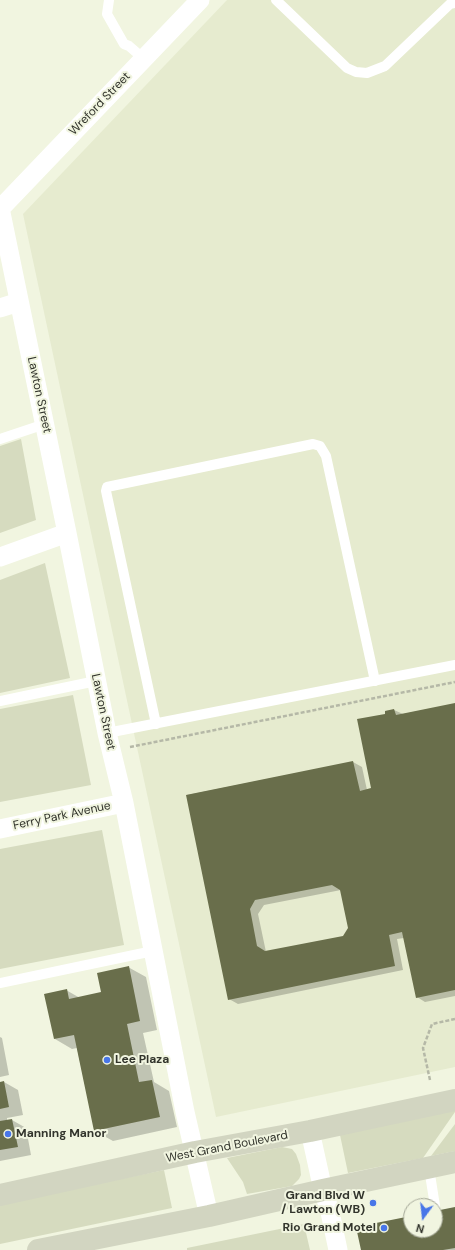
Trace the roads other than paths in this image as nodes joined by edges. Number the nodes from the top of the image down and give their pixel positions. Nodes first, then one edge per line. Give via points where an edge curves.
1 (109, 0) edge
2 (200, 0) edge
3 (276, 0) edge
4 (451, 2) edge
5 (144, 59) junction
6 (0, 209) edge
7 (19, 302) junction
8 (0, 308) edge
9 (45, 424) junction
10 (0, 439) edge
11 (67, 533) junction
12 (0, 557) edge
13 (455, 665) edge
14 (96, 681) junction
15 (375, 681) junction
16 (0, 701) edge
17 (156, 724) junction
18 (107, 733) junction
19 (124, 803) junction
20 (0, 829) edge
21 (153, 951) junction
22 (0, 983) edge
23 (455, 1100) edge
24 (310, 1131) junction
25 (195, 1152) junction
26 (455, 1162) edge
27 (429, 1168) junction
28 (323, 1190) junction
29 (0, 1195) edge
30 (433, 1198) edge
31 (209, 1216) junction
32 (38, 1250) edge
33 (338, 1250) edge

1 - 5 lane via 107,14 124,44
2 - 5 street, Wreford Street
3 - 4 lane via 347,68 368,73 385,66
5 - 6 street, Wreford Street
6 - 7 street, Lawton Street
7 - 8 street
7 - 9 street, Lawton Street
9 - 10 lane
9 - 11 street, Lawton Street
11 - 12 street
11 - 14 street, Lawton Street
13 - 15 lane
14 - 16 lane
14 - 18 street, Lawton Street
15 - 17 lane
15 - 17 lane via 326,456 320,446 313,444 107,487
17 - 18 lane
18 - 19 street, Lawton Street
19 - 20 street, Ferry Park Avenue
19 - 21 street, Lawton Street
21 - 22 lane
21 - 25 street, Lawton Street
23 - 24 main road, West Grand Boulevard
24 - 25 main road, West Grand Boulevard
24 - 28 street
25 - 29 main road, West Grand Boulevard
25 - 31 street, Lawton Street
26 - 27 main road
27 - 28 main road
27 - 30 lane
28 - 31 main road
28 - 33 street
31 - 32 main road

